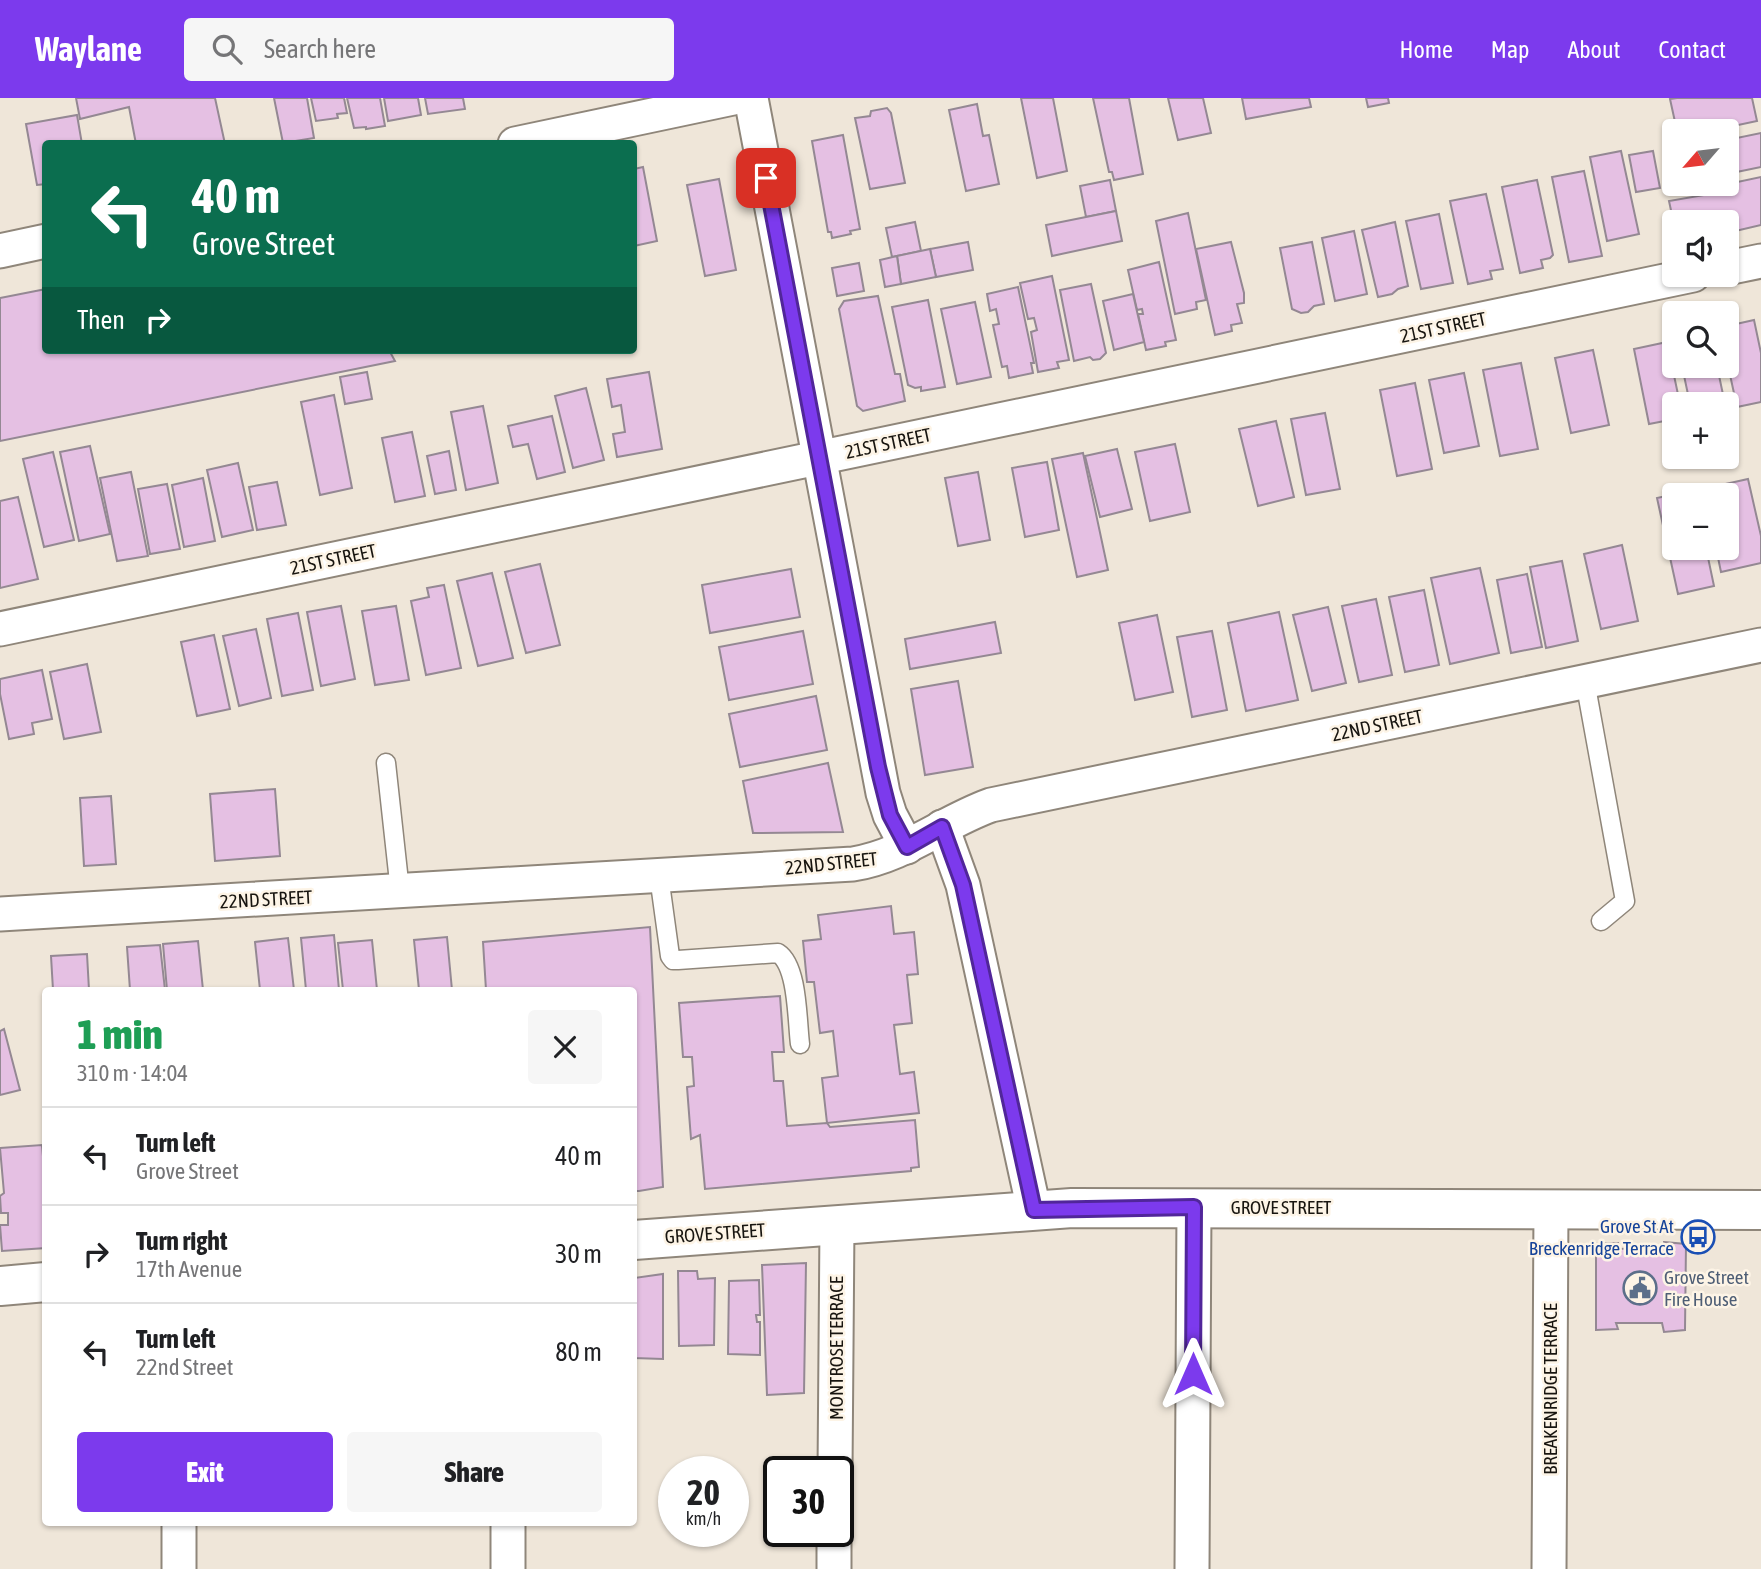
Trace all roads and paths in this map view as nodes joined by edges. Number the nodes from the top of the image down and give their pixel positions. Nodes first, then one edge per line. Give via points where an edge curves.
1 (733, 98) edge
2 (751, 98) edge
3 (533, 140) edge
4 (42, 242) edge
5 (0, 251) edge
6 (1761, 261) edge
7 (1739, 266) edge
8 (1662, 281) edge
9 (818, 458) junction
10 (0, 629) edge
11 (1761, 645) edge
12 (1585, 681) junction
13 (386, 763) dead end
14 (942, 827) junction
15 (907, 847) junction
16 (659, 876) junction
17 (400, 891) junction
18 (0, 914) edge
19 (1601, 921) dead end
20 (800, 1044) dead end
21 (1194, 1207) junction
22 (1551, 1209) junction
23 (1034, 1210) junction
24 (1761, 1210) edge
25 (836, 1224) junction
26 (637, 1240) edge
27 (42, 1282) edge
28 (0, 1286) edge
29 (835, 1456) edge
30 (179, 1526) edge
31 (508, 1526) edge
32 (834, 1547) edge
33 (178, 1569) edge
34 (508, 1569) edge
35 (834, 1569) edge
36 (1192, 1569) edge
37 (1549, 1569) edge

1 - 3 street
2 - 9 street
4 - 5 street
6 - 7 street
8 - 9 street, 21ST STREET
9 - 10 street, 21ST STREET
9 - 15 street via 883,793
11 - 12 street, 22ND STREET
12 - 14 street, 22ND STREET via 991,805
12 - 19 lane via 1625,901
13 - 17 lane
14 - 15 street, 22ND STREET
14 - 23 street via 963,885
15 - 16 street, 22ND STREET via 853,864
16 - 17 street, 22ND STREET
16 - 20 lane via 670,957 778,953 790,968
17 - 18 street, 22ND STREET
21 - 22 main road, GROVE STREET
21 - 23 main road, GROVE STREET
21 - 36 street
22 - 24 main road, GROVE STREET
22 - 37 street, BREAKENRIDGE TERRACE
23 - 25 main road, GROVE STREET
25 - 26 main road, GROVE STREET
25 - 29 street, MONTROSE TERRACE
27 - 28 main road
30 - 33 street
31 - 34 street
32 - 35 street

